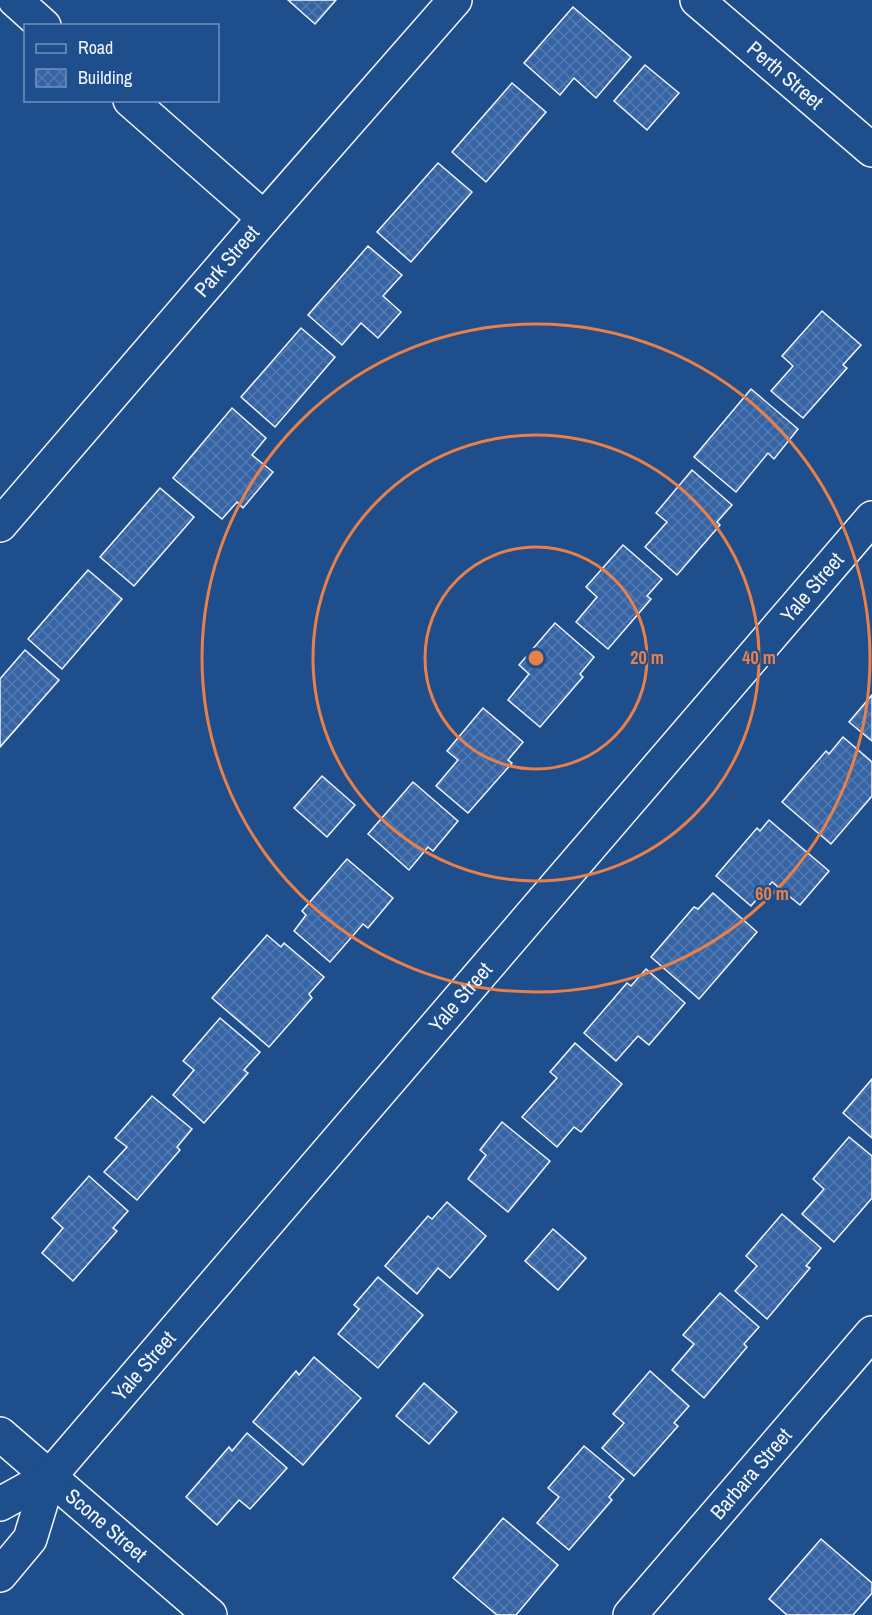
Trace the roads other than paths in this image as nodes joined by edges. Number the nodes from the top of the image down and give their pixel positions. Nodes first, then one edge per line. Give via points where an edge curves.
1 (15, 0) edge
2 (455, 0) edge
3 (697, 0) edge
4 (42, 24) edge
5 (132, 102) edge
6 (872, 150) edge
7 (264, 218) junction
8 (872, 518) edge
9 (0, 525) edge
10 (872, 1333) edge
11 (0, 1434) edge
12 (49, 1477) junction
13 (0, 1504) edge
14 (0, 1575) edge
15 (210, 1615) edge
16 (630, 1615) edge

1 - 4 street
2 - 7 street, Park Street
3 - 6 street, Perth Street
5 - 7 street
7 - 9 street, Park Street
8 - 12 street, Yale Street
10 - 16 street, Barbara Street
11 - 12 street, Scone Street
12 - 13 street, Yale Street
12 - 14 street, Yale Street via 30,1539
12 - 15 street, Scone Street

